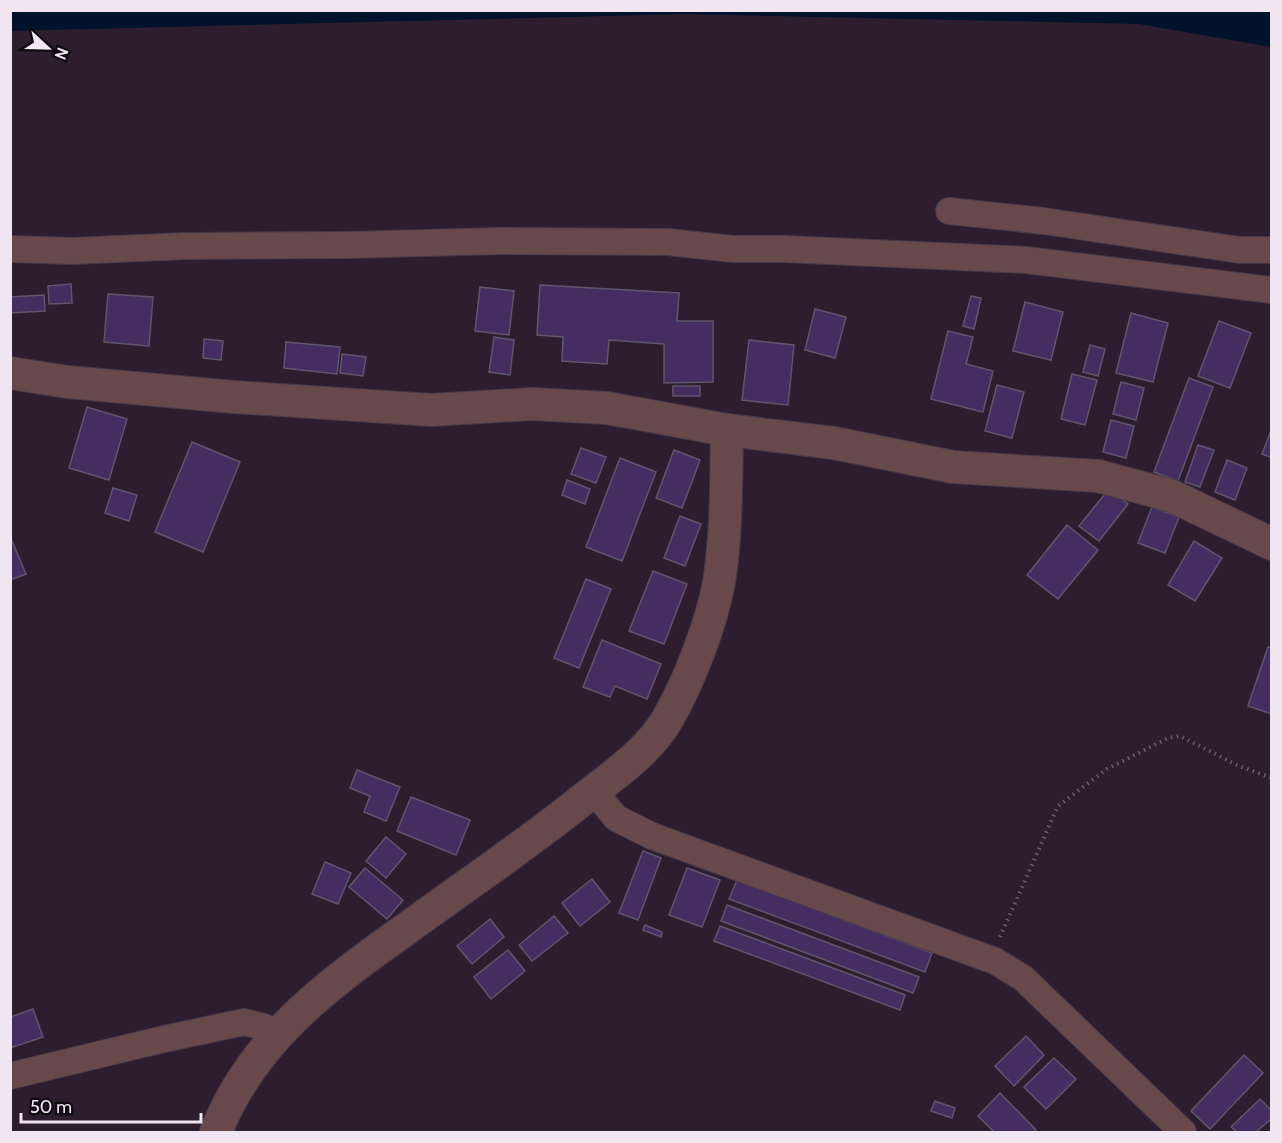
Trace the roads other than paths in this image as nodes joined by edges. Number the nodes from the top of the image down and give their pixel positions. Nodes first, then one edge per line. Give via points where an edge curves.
1 (949, 211) dead end
2 (10, 249) edge
3 (1272, 250) edge
4 (1272, 290) edge
5 (10, 373) edge
6 (727, 429) junction
7 (1272, 544) edge
8 (594, 791) junction
9 (278, 1034) junction
10 (10, 1076) edge
11 (216, 1132) edge
12 (1183, 1132) edge

1 - 3 street via 1240,250
2 - 4 street via 668,242 733,249 1026,260
5 - 6 street via 234,397 431,411 532,404 607,408
6 - 7 street via 953,466 1098,476 1172,496
6 - 8 street via 719,582 699,648 666,722 633,760
8 - 9 street via 350,969
8 - 12 street via 616,818 652,836 991,960 1023,978
9 - 10 street via 244,1022
9 - 11 street via 246,1076

